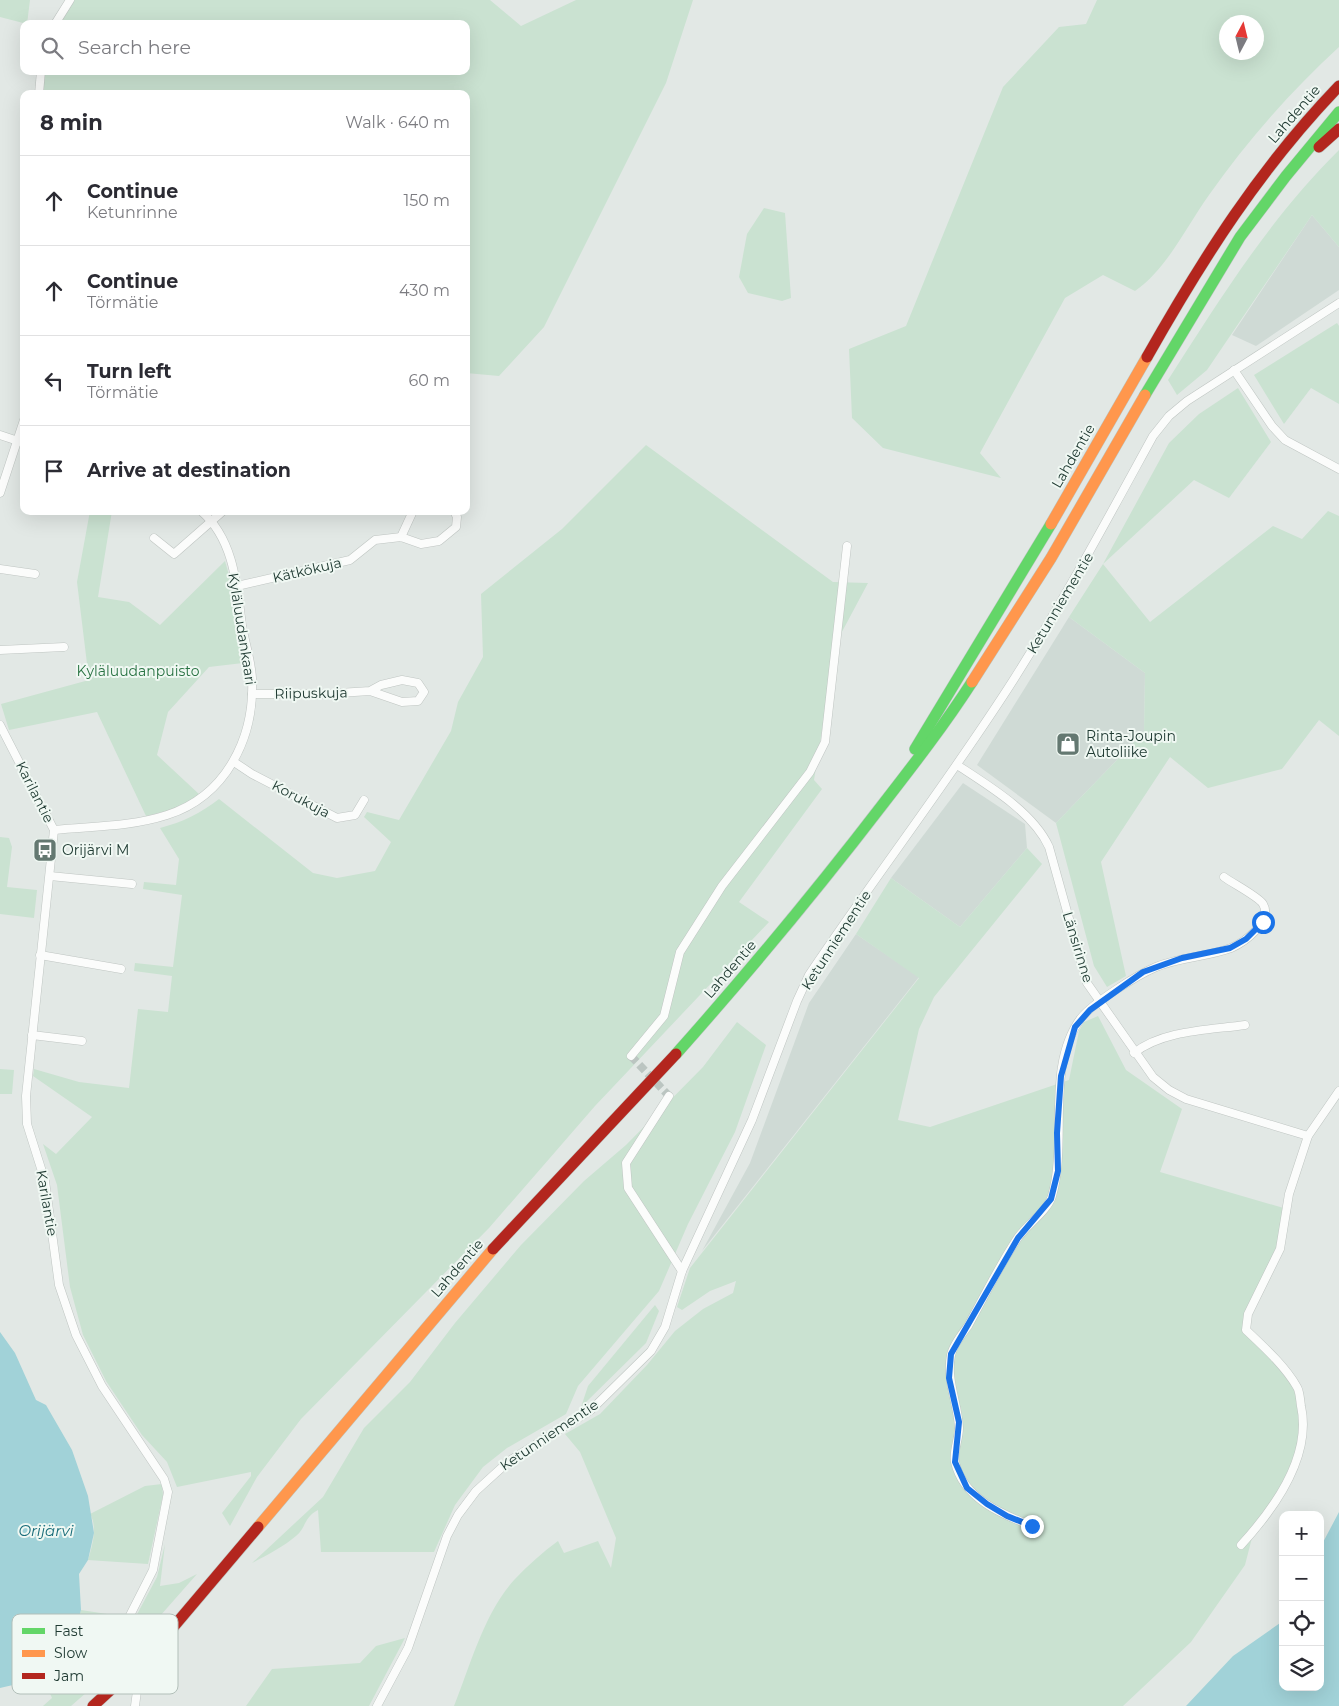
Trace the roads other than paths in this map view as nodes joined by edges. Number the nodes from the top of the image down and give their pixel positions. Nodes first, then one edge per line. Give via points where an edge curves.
1 (70, 0) edge
2 (58, 20) edge
3 (41, 75) edge
4 (1339, 86) edge
5 (40, 90) edge
6 (1339, 112) edge
7 (1339, 129) edge
8 (1286, 176) junction
9 (1339, 303) edge
10 (1234, 370) junction
11 (0, 435) edge
12 (20, 442) edge
13 (1339, 470) edge
14 (0, 490) edge
15 (205, 515) edge
16 (219, 515) edge
17 (411, 515) edge
18 (456, 515) edge
19 (212, 521) junction
20 (401, 537) junction
21 (154, 538) dead end
22 (847, 546) dead end
23 (0, 569) edge
24 (35, 574) dead end
25 (237, 586) junction
26 (64, 647) dead end
27 (0, 650) edge
28 (370, 691) junction
29 (252, 694) junction
30 (0, 725) edge
31 (234, 762) junction
32 (957, 765) junction
33 (364, 800) dead end
34 (54, 830) junction
35 (847, 851) junction
36 (50, 876) junction
37 (1224, 877) dead end
38 (132, 884) dead end
39 (40, 955) junction
40 (121, 969) dead end
41 (1100, 1002) junction
42 (1245, 1025) dead end
43 (32, 1035) junction
44 (82, 1042) dead end
45 (1134, 1053) junction
46 (631, 1056) dead end
47 (1339, 1091) edge
48 (669, 1096) dead end
49 (1308, 1136) junction
50 (682, 1271) junction
51 (1032, 1526) dead end
52 (1241, 1545) dead end
53 (131, 1614) edge
54 (178, 1621) edge
55 (106, 1694) edge
56 (93, 1706) edge
57 (377, 1706) edge

1 - 2 street
3 - 5 street
4 - 35 highway, Lahdentie via 1272,161 1227,226 940,710
6 - 8 highway, Lahdentie
7 - 8 highway
8 - 35 highway, Lahdentie via 1240,237 1181,332 1051,558 951,715
9 - 10 street, Ketunniementie
10 - 13 street via 1284,440
10 - 32 street, Ketunniementie via 1187,400 1153,436 1064,598
11 - 12 street
12 - 14 street
15 - 19 street, Kyläluudankaari
16 - 19 street
17 - 20 street
18 - 20 street, Kätkökuja via 456,527 439,541 421,544
19 - 21 street via 174,554
19 - 25 street, Kyläluudankaari via 228,551
20 - 25 street, Kätkökuja via 374,540 350,560
22 - 46 street via 824,742 810,772 722,886 680,952 664,1016
23 - 24 street
25 - 29 street, Kyläluudankaari
26 - 27 street
28 - 28 street, Riipuskuja via 402,680 418,683 424,692 418,702 402,702
28 - 29 street, Riipuskuja
29 - 31 street, Kyläluudankaari via 244,736
30 - 34 street, Karilantie
31 - 33 street, Korukuja via 337,818 355,815
31 - 34 street, Kyläluudankaari via 214,787 189,806 167,815 100,827
32 - 41 street, Länsirinne via 1031,818 1044,835 1050,846 1083,972
32 - 50 street, Ketunniementie via 810,975 752,1120
34 - 36 street, Karilantie
35 - 54 highway, Lahdentie via 759,960 656,1078 479,1264
36 - 38 street
36 - 39 street, Karilantie
37 - 41 street via 1262,901 1266,910 1263,922 1246,939 1230,948 1182,958 1143,972
39 - 40 street
39 - 43 street, Karilantie
41 - 45 street, Länsirinne
41 - 51 street via 1075,1027 1061,1076 1058,1171 1051,1199 1018,1238 951,1354 949,1378 959,1422 955,1462 967,1488 1007,1516
42 - 45 street via 1183,1034 1156,1041
43 - 44 street
43 - 53 street, Karilantie via 26,1096 27,1124 45,1181 59,1285 76,1335 102,1386 157,1466 168,1492 153,1570
45 - 49 street, Länsirinne via 1153,1077 1186,1099
47 - 49 street
48 - 50 street via 626,1163 628,1188
49 - 52 street via 1289,1194 1280,1249 1248,1314 1246,1330 1298,1388 1305,1423 1298,1460
50 - 57 street, Ketunniementie via 665,1327 651,1351 591,1410 491,1474 458,1515 439,1556 408,1648
55 - 56 highway, Lahdentie

